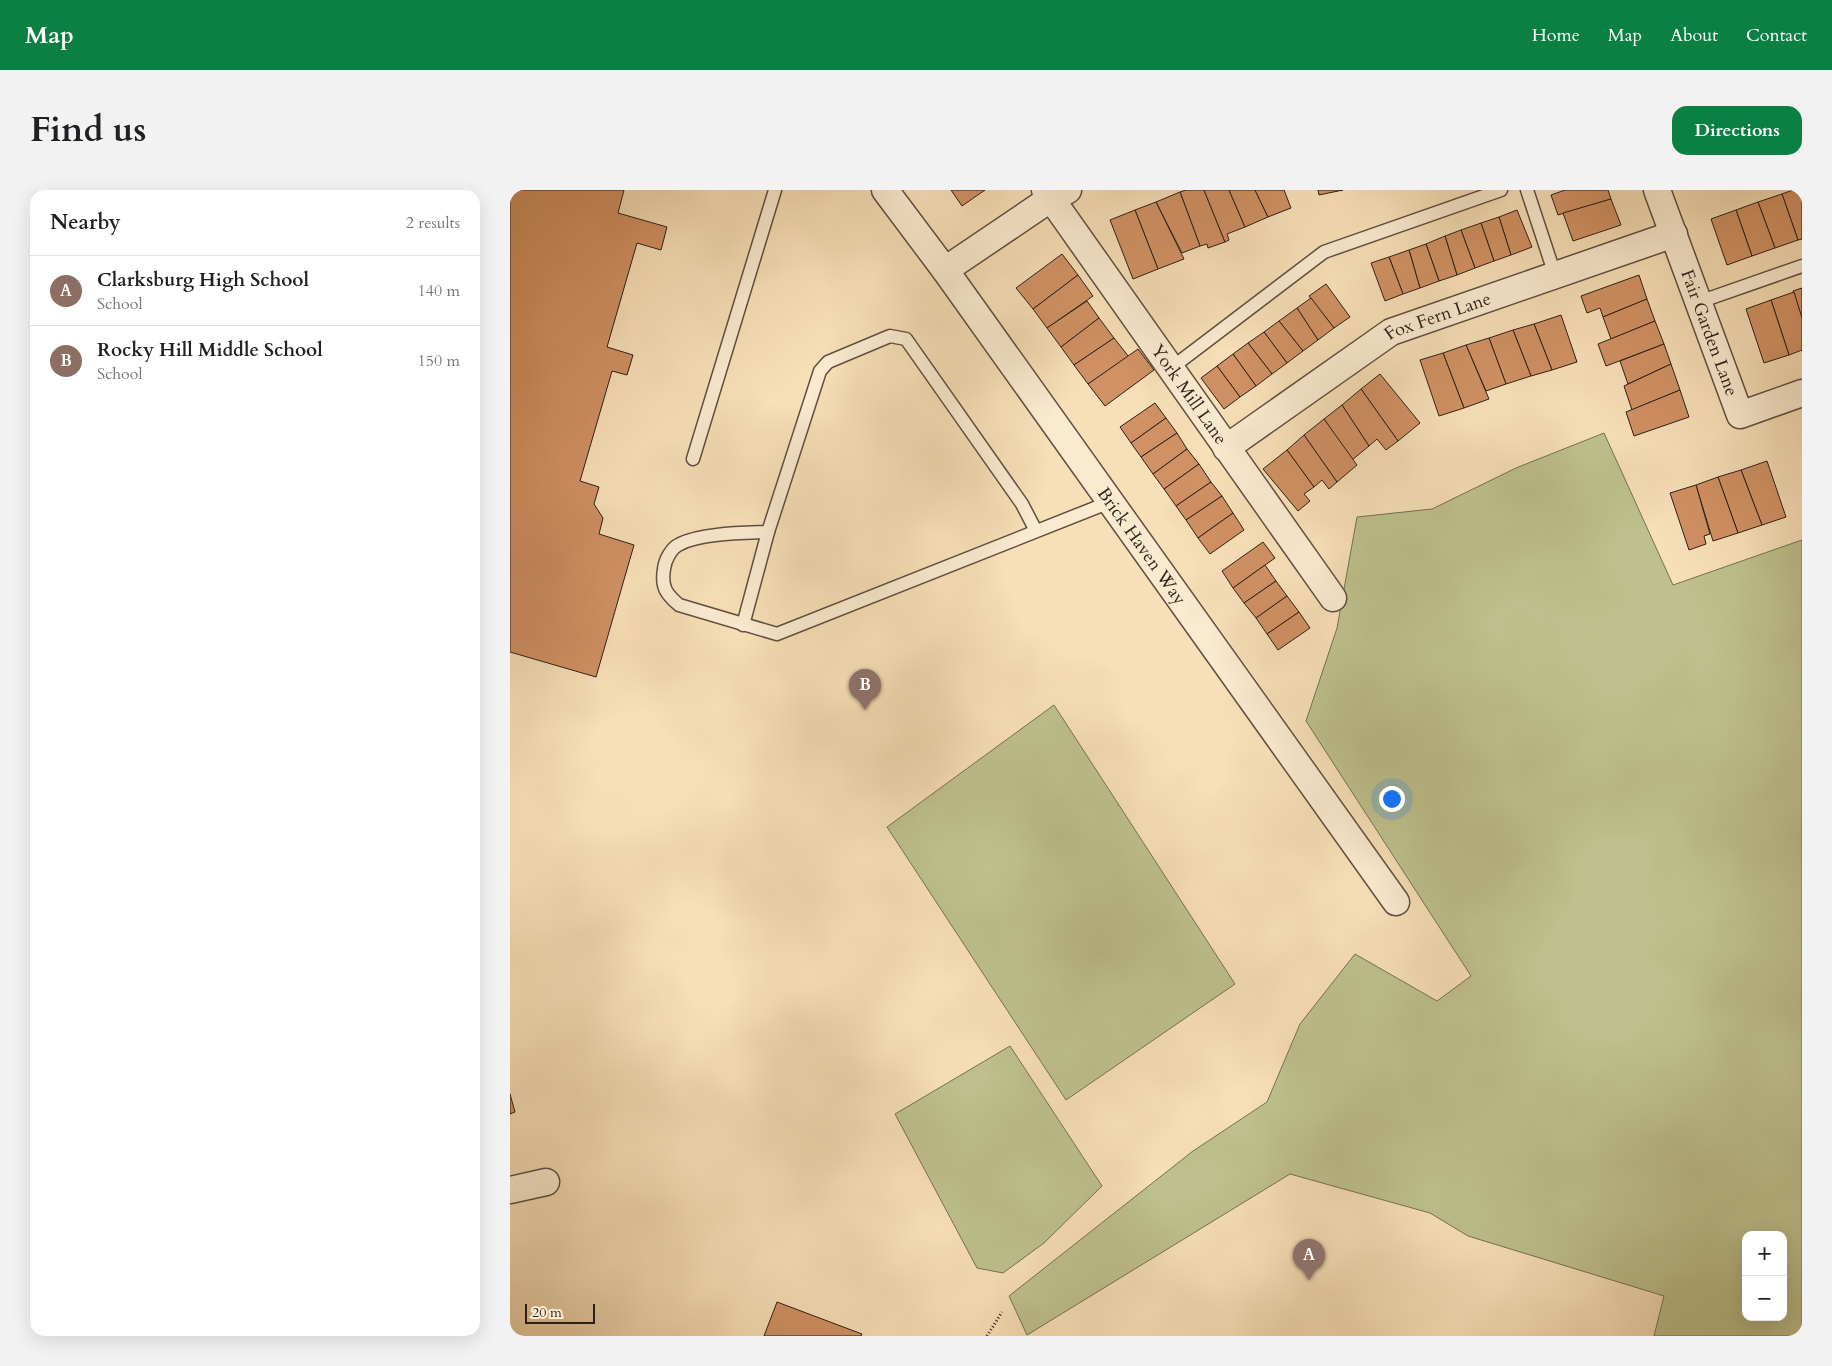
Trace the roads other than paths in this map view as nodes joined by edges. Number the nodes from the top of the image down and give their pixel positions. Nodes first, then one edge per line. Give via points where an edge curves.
1 (775, 190) edge
2 (885, 190) edge
3 (1501, 190) edge
4 (1527, 190) edge
5 (1657, 190) edge
6 (1054, 193) edge
7 (1674, 234) junction
8 (1802, 266) edge
9 (945, 270) junction
10 (1555, 275) junction
11 (1699, 302) junction
12 (1170, 369) junction
13 (1802, 392) edge
14 (1226, 448) junction
15 (693, 459) dead end
16 (1110, 502) junction
17 (1036, 531) junction
18 (768, 532) junction
19 (1333, 598) dead end
20 (743, 625) junction
21 (1396, 902) dead end
22 (546, 1182) dead end
23 (510, 1190) edge

1 - 15 lane
2 - 9 street, Brick Haven Way
3 - 12 lane via 1324,252
4 - 10 lane
5 - 7 street, Fair Garden Lane
6 - 9 street
6 - 12 street, York Mill Lane
7 - 10 street, Fox Fern Lane
7 - 11 street, Fair Garden Lane
8 - 11 lane
9 - 16 street, Brick Haven Way
10 - 14 street, Fox Fern Lane via 1391,332
11 - 13 street, Fair Garden Lane via 1740,415
12 - 14 street, York Mill Lane
14 - 19 street, York Mill Lane
16 - 17 lane
16 - 21 street, Brick Haven Way
17 - 18 lane via 1022,504 906,339 890,336 828,362 820,371
17 - 20 lane via 777,634
18 - 20 lane
18 - 20 lane via 695,539 678,544 664,566 662,581 668,595 679,605
22 - 23 street

